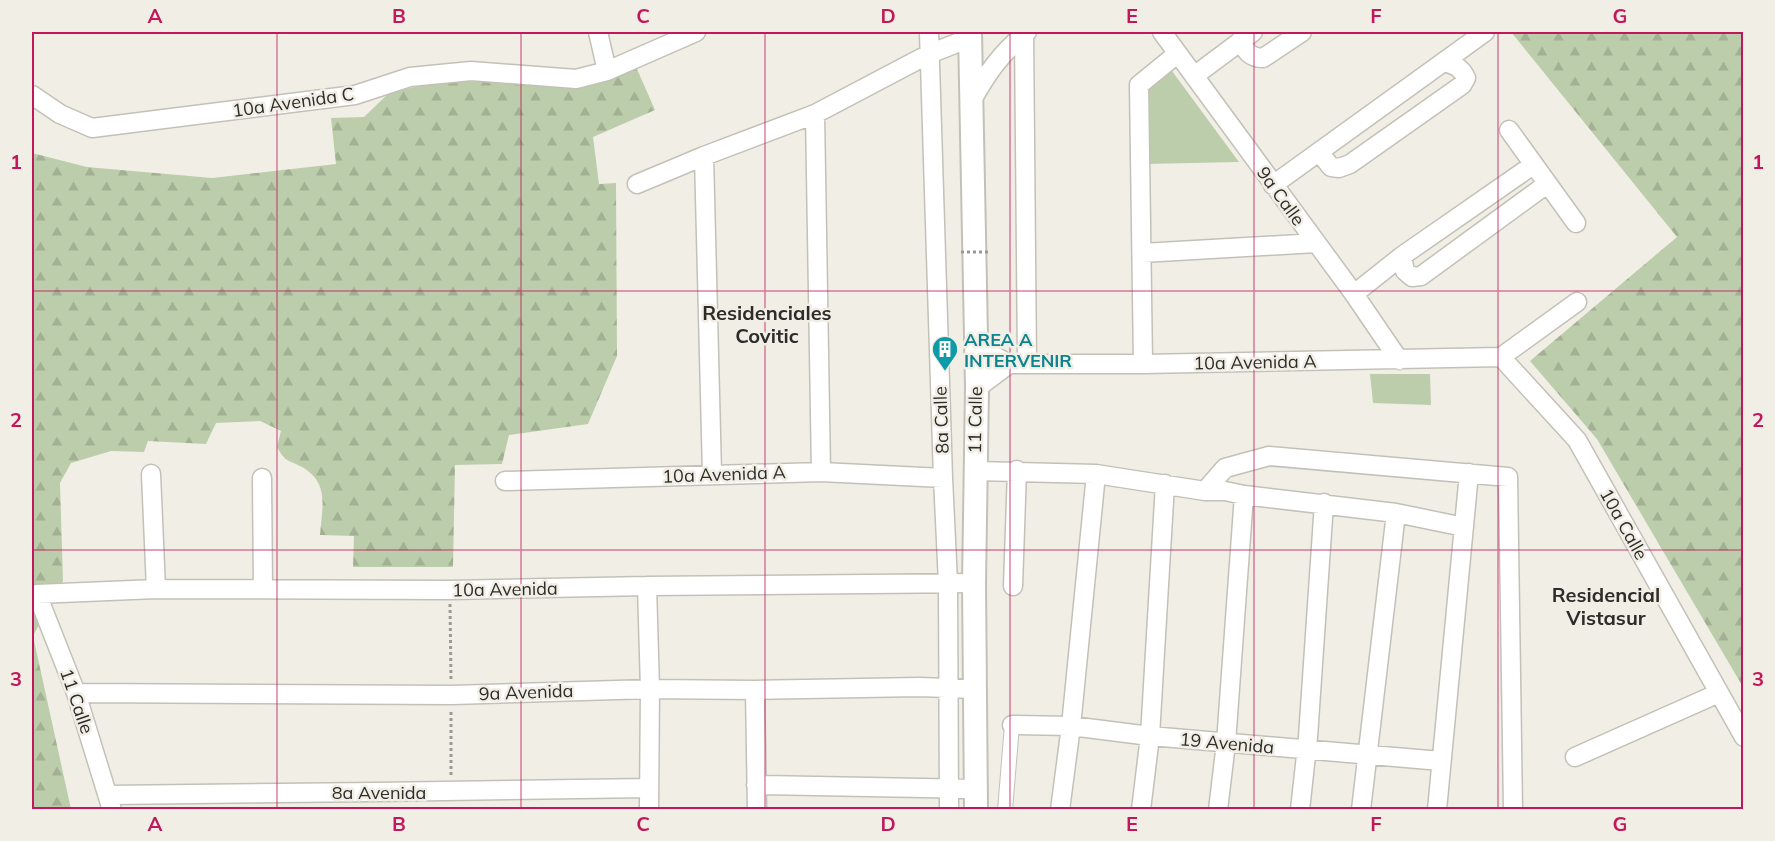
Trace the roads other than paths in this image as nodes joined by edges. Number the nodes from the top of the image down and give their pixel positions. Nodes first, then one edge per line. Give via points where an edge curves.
1 (598, 32) edge
2 (696, 32) edge
3 (929, 32) edge
4 (1026, 32) edge
5 (1162, 32) edge
6 (1302, 32) edge
7 (1485, 32) edge
8 (970, 35) edge
9 (1247, 36) edge
10 (929, 54) junction
11 (1177, 54) junction
12 (1444, 62) junction
13 (607, 71) junction
14 (1194, 76) junction
15 (32, 95) edge
16 (970, 104) junction
17 (815, 114) junction
18 (1509, 130) dead end
19 (1319, 152) junction
20 (704, 156) junction
21 (1533, 165) junction
22 (637, 184) dead end
23 (1547, 184) junction
24 (1273, 185) junction
25 (1576, 223) dead end
26 (1316, 243) junction
27 (1142, 253) junction
28 (1402, 256) junction
29 (1354, 294) junction
30 (1577, 302) dead end
31 (976, 346) junction
32 (1501, 357) junction
33 (1399, 360) junction
34 (1018, 364) junction
35 (1143, 364) junction
36 (976, 388) junction
37 (1017, 470) junction
38 (821, 471) junction
39 (974, 471) junction
40 (1469, 473) junction
41 (151, 474) dead end
42 (712, 474) junction
43 (1096, 474) junction
44 (262, 478) dead end
45 (943, 478) junction
46 (505, 481) dead end
47 (1165, 484) junction
48 (1205, 491) junction
49 (1244, 495) junction
50 (1324, 503) junction
51 (1396, 513) junction
52 (1464, 527) junction
53 (948, 583) junction
54 (974, 583) junction
55 (647, 586) junction
56 (1013, 586) dead end
57 (156, 589) junction
58 (263, 589) junction
59 (36, 594) joint
60 (948, 688) junction
61 (650, 689) junction
62 (975, 689) junction
63 (755, 690) junction
64 (76, 693) junction
65 (1719, 693) junction
66 (1012, 725) joint
67 (1071, 726) junction
68 (1150, 736) junction
69 (1743, 737) edge
70 (1226, 743) junction
71 (1307, 750) junction
72 (1368, 756) junction
73 (1575, 757) dead end
74 (1441, 761) junction
75 (756, 785) junction
76 (648, 788) junction
77 (949, 789) junction
78 (976, 800) edge
79 (110, 802) edge
80 (649, 810) edge
81 (757, 810) edge
82 (949, 810) edge
83 (1005, 810) edge
84 (1060, 810) edge
85 (1141, 810) edge
86 (1218, 810) edge
87 (1300, 810) edge
88 (1361, 810) edge
89 (1437, 810) edge
90 (1513, 810) edge

1 - 13 street
2 - 13 street, 10a Avenida C
3 - 10 street, 8a Calle
4 - 16 street via 1000,55
4 - 34 street
5 - 11 street, 9a Calle
6 - 9 street via 1263,58 1248,54
7 - 12 street
8 - 10 street
8 - 16 street, 11 Calle
9 - 14 street
10 - 17 street
10 - 45 street, 8a Calle
11 - 14 street, 9a Calle
11 - 27 street via 1139,85
12 - 19 street
12 - 19 street via 1463,71 1466,78 1462,85 1350,164 1331,167
13 - 15 street, 10a Avenida C via 576,79 471,71 410,77 355,95 92,128 60,114
14 - 24 street, 9a Calle
16 - 31 street, 11 Calle
17 - 20 street
17 - 38 street
18 - 21 street
19 - 24 street
20 - 22 street
20 - 42 street
21 - 23 street
21 - 28 street
23 - 25 street
23 - 28 street via 1421,276 1412,277 1405,271
24 - 26 street, 9a Calle
26 - 27 street
26 - 29 street, 9a Calle
27 - 35 street
28 - 29 street
29 - 33 street, 9a Calle
30 - 32 street
31 - 34 street, 10a Avenida A
31 - 36 street, 11 Calle
32 - 33 street, 10a Avenida A
32 - 65 street, 10a Calle via 1577,440
33 - 35 street, 10a Avenida A
34 - 35 street, 10a Avenida A
34 - 36 street
36 - 39 street, 11 Calle
37 - 39 street
37 - 43 street
37 - 56 street
38 - 42 street, 10a Avenida A
38 - 45 street, 10a Avenida A
39 - 54 street, 11 Calle
40 - 48 street via 1269,456 1225,468
40 - 52 street
40 - 90 street via 1508,477
41 - 57 street
42 - 46 street, 10a Avenida A
43 - 47 street
43 - 67 street
44 - 58 street
45 - 53 street, 8a Calle
47 - 48 street
47 - 68 street
48 - 49 street
49 - 50 street
49 - 70 street
50 - 51 street
50 - 71 street
51 - 52 street
51 - 72 street
52 - 74 street
53 - 54 street, 10a Avenida
53 - 55 street, 10a Avenida
53 - 60 street, 8a Calle
54 - 62 street, 11 Calle
55 - 58 street, 10a Avenida
55 - 61 street
57 - 58 street, 10a Avenida
57 - 59 street, 10a Avenida
59 - 64 street, 11 Calle
60 - 62 street, 9a Avenida
60 - 63 street, 9a Avenida
60 - 77 street, 8a Calle
61 - 63 street, 9a Avenida
61 - 64 street, 9a Avenida via 452,694
61 - 76 street
62 - 78 street, 11 Calle
63 - 75 street
64 - 79 street, 11 Calle
65 - 69 street, 10a Calle
65 - 73 street
66 - 67 street, 19 Avenida
66 - 83 street
67 - 68 street, 19 Avenida
67 - 84 street
68 - 70 street, 19 Avenida
68 - 85 street
70 - 71 street, 19 Avenida
70 - 86 street
71 - 72 street, 19 Avenida
71 - 87 street
72 - 74 street, 19 Avenida
72 - 88 street
74 - 89 street
75 - 77 street
75 - 81 street
76 - 79 street, 8a Avenida via 361,790
76 - 80 street
77 - 78 street
77 - 82 street, 8a Calle

